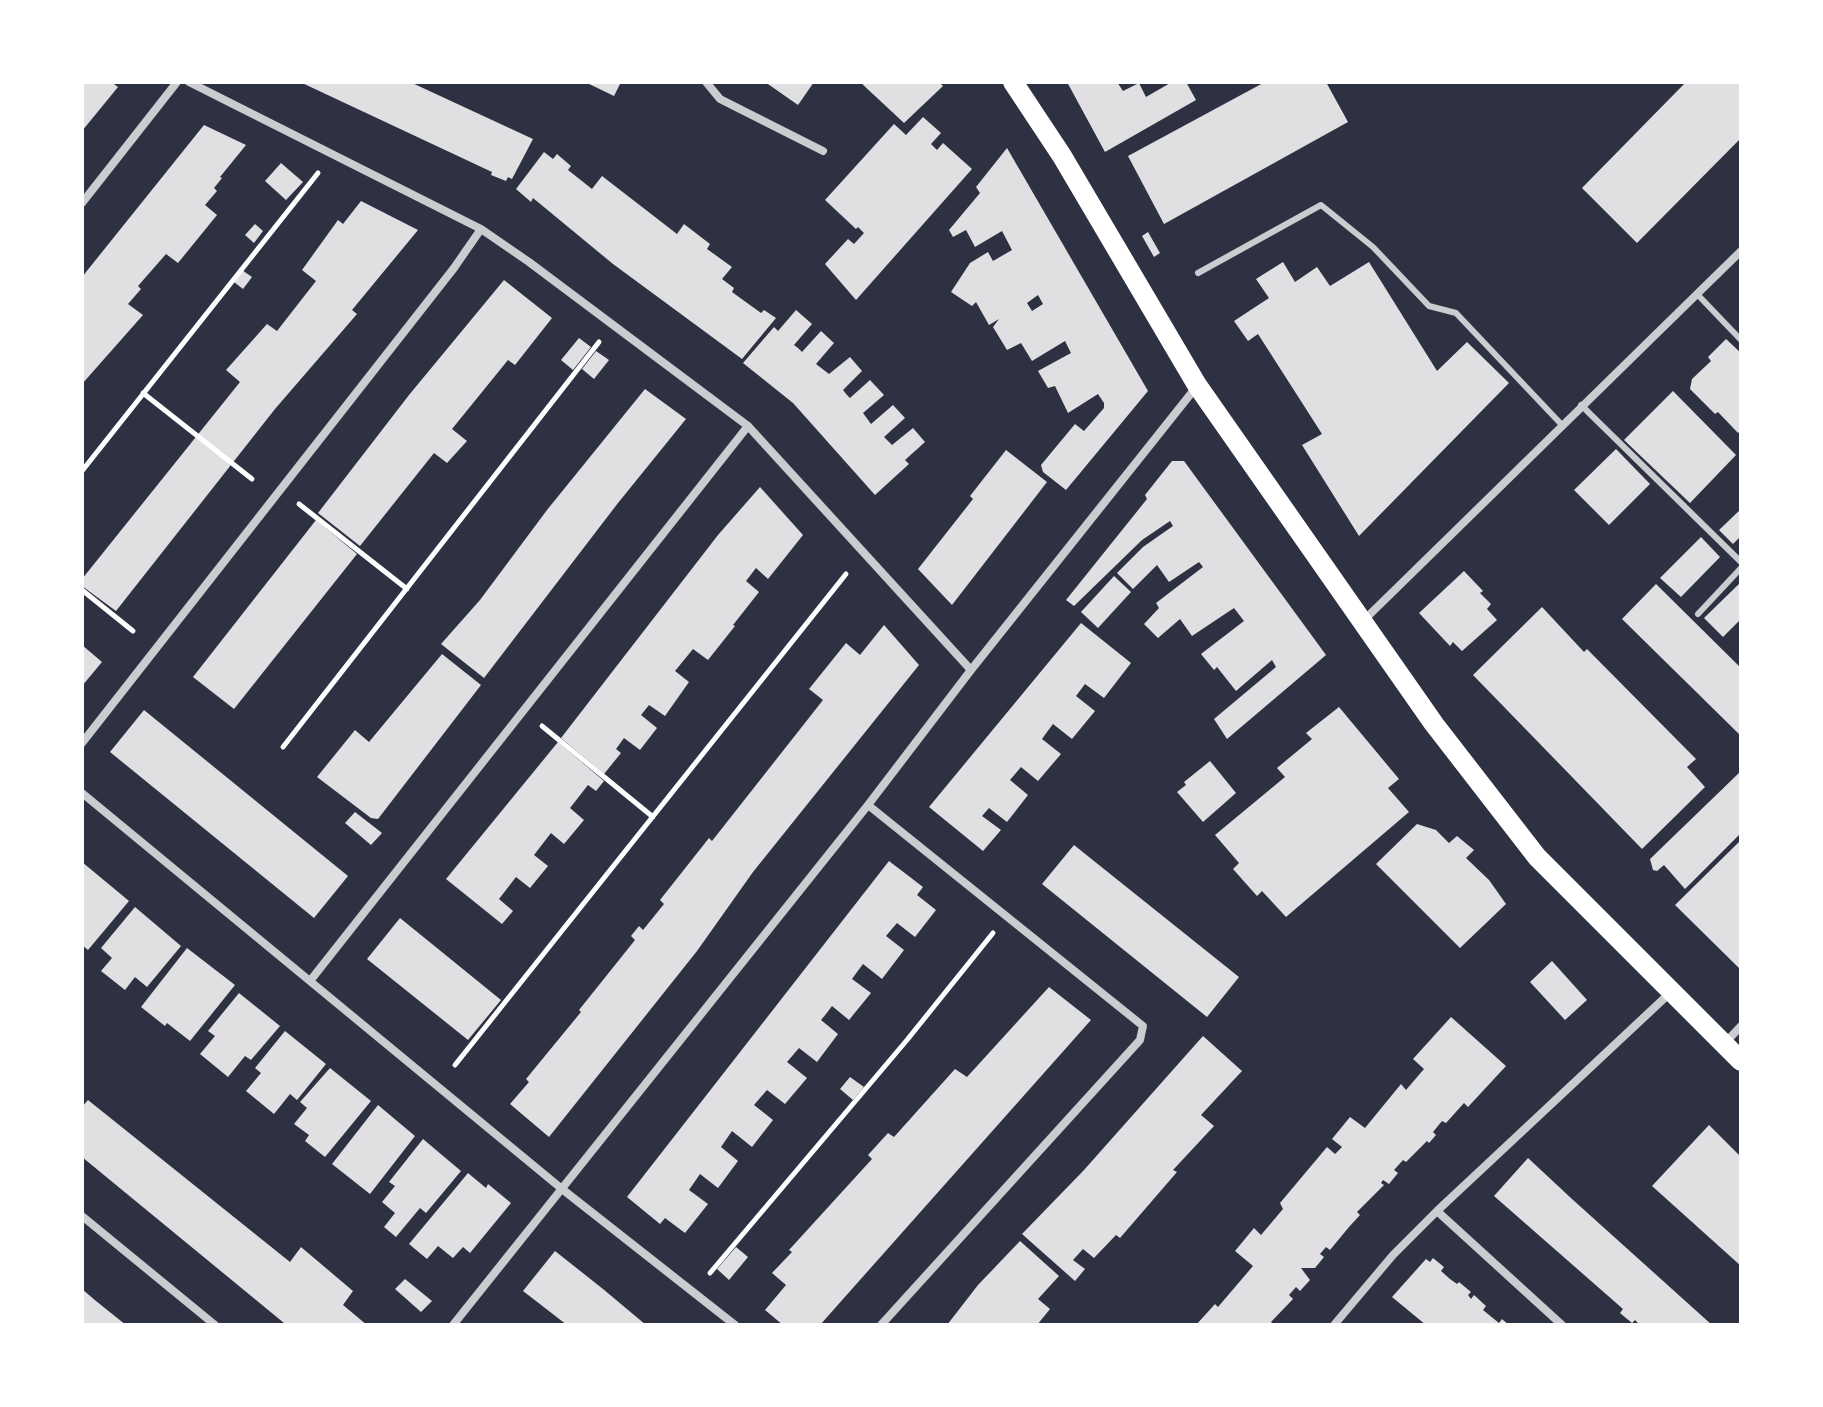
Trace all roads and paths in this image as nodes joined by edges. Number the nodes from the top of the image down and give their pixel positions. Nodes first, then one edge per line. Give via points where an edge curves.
1 (177, 82) edge
2 (189, 82) edge
3 (706, 82) edge
4 (1013, 82) edge
5 (823, 151) dead end
6 (318, 173) dead end
7 (82, 203) edge
8 (481, 229) junction
9 (1741, 251) edge
10 (1198, 273) dead end
11 (1697, 294) junction
12 (1741, 340) edge
13 (599, 342) dead end
14 (1197, 385) junction
15 (143, 393) junction
16 (1581, 405) junction
17 (1562, 425) junction
18 (748, 426) junction
19 (82, 471) edge
20 (252, 479) dead end
21 (299, 504) dead end
22 (1741, 565) edge
23 (846, 574) dead end
24 (407, 589) junction
25 (82, 590) edge
26 (1698, 614) dead end
27 (1361, 622) junction
28 (133, 631) dead end
29 (971, 670) junction
30 (542, 726) dead end
31 (82, 743) edge
32 (283, 747) dead end
33 (82, 793) edge
34 (868, 805) junction
35 (653, 817) junction
36 (994, 932) dead end
37 (310, 981) junction
38 (1672, 992) junction
39 (1741, 1026) edge
40 (1724, 1044) junction
41 (1741, 1061) edge
42 (455, 1065) dead end
43 (562, 1189) junction
44 (1437, 1211) junction
45 (82, 1216) edge
46 (710, 1273) dead end
47 (215, 1325) edge
48 (453, 1325) edge
49 (735, 1325) edge
50 (881, 1325) edge
51 (1334, 1325) edge
52 (1562, 1325) edge

1 - 7 street
2 - 8 street
3 - 5 street via 720,99
4 - 14 main road
6 - 15 path
8 - 18 street
8 - 31 street
9 - 11 street
10 - 17 lane via 1321,205 1373,247 1429,306 1456,313
11 - 12 lane
11 - 16 street
13 - 24 path
14 - 27 main road
14 - 29 street
15 - 19 path
15 - 20 path
16 - 17 street
16 - 22 lane
17 - 27 street
18 - 29 street
18 - 37 street
21 - 24 path
22 - 26 lane
23 - 35 path
24 - 32 path
25 - 28 path
27 - 38 main road via 1537,857
29 - 34 street
30 - 35 path
33 - 37 street
34 - 43 street
34 - 50 street via 1143,1026 1140,1040
35 - 42 path
36 - 46 path
37 - 43 street
38 - 40 main road
38 - 44 street
39 - 40 street
40 - 41 main road
43 - 48 street
43 - 49 street
44 - 51 street
44 - 52 street
45 - 47 street

